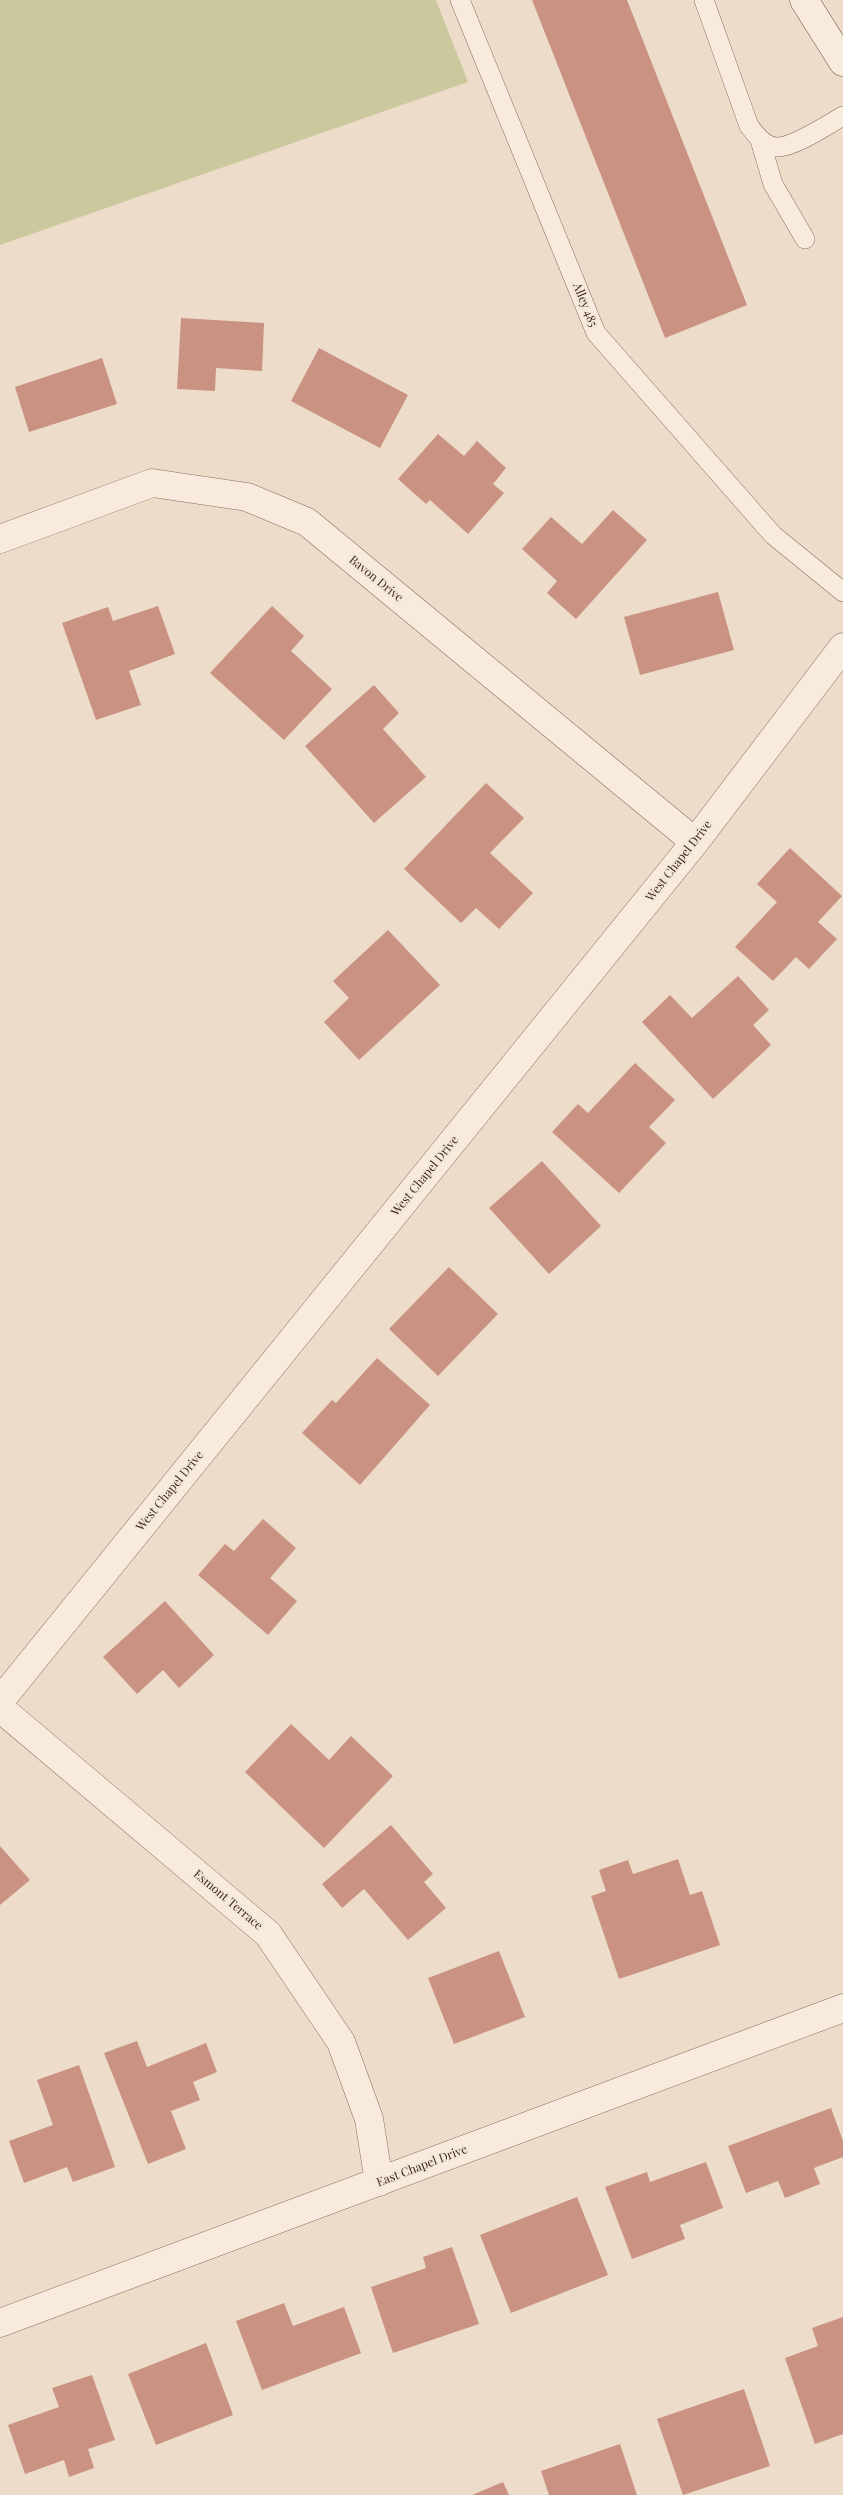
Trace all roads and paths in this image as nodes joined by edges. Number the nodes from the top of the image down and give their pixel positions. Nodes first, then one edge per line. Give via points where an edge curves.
1 (460, 0) edge
2 (704, 0) edge
3 (804, 0) edge
4 (843, 62) edge
5 (843, 116) edge
6 (760, 140) junction
7 (805, 240) dead end
8 (0, 539) edge
9 (843, 592) edge
10 (843, 647) edge
11 (695, 842) junction
12 (0, 1701) edge
13 (0, 1708) edge
14 (843, 2008) edge
15 (379, 2182) junction
16 (0, 2323) edge

1 - 9 lane, Alley 485 via 596,333 773,535
2 - 6 lane via 749,126
3 - 4 street
5 - 6 lane via 800,140 776,147
6 - 7 lane via 773,184
8 - 11 street, Bavon Drive via 152,483 246,497 307,522
10 - 11 street, West Chapel Drive
11 - 12 street, West Chapel Drive
13 - 15 street, Esmont Terrace via 268,1934 341,2042 369,2119
14 - 15 street, East Chapel Drive
15 - 16 street, East Chapel Drive

